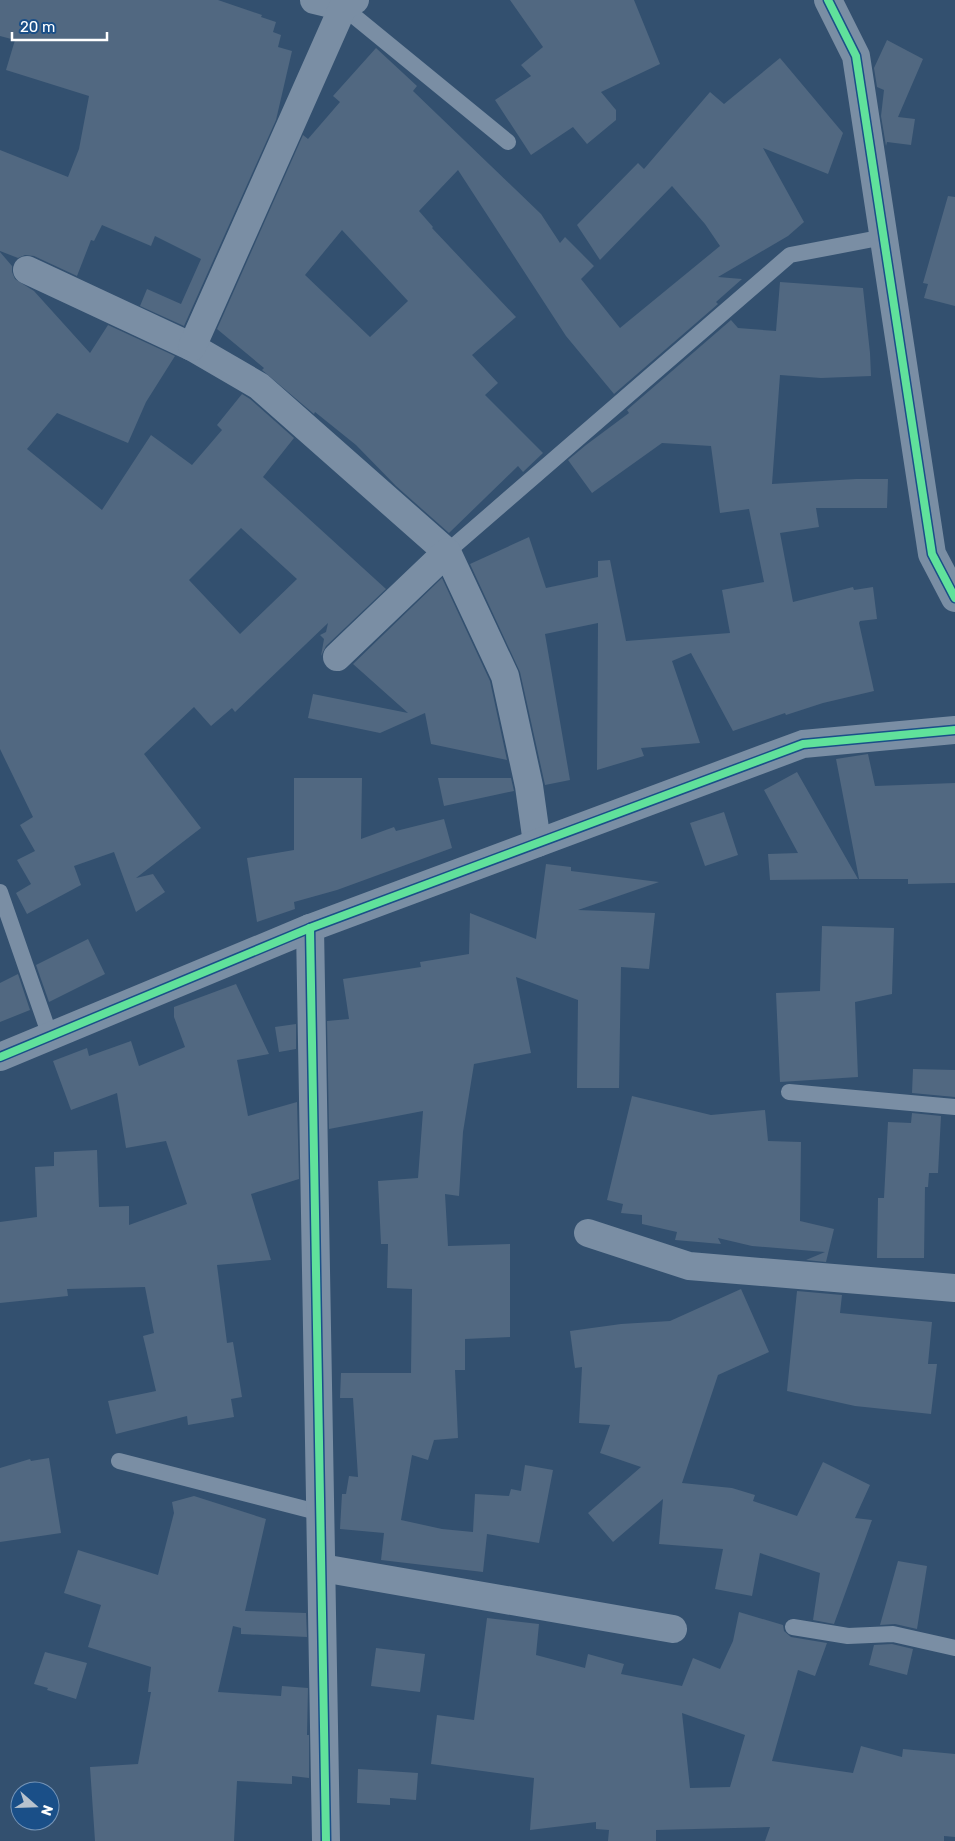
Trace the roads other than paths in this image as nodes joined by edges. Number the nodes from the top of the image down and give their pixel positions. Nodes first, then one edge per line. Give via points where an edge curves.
1 (314, 0) edge
2 (828, 0) edge
3 (349, 3) edge
4 (508, 142) dead end
5 (884, 237) junction
6 (27, 270) dead end
7 (192, 348) junction
8 (447, 552) junction
9 (955, 598) edge
10 (338, 657) dead end
11 (955, 730) edge
12 (537, 843) junction
13 (0, 892) edge
14 (310, 928) junction
15 (50, 1036) junction
16 (0, 1057) edge
17 (789, 1092) dead end
18 (955, 1108) edge
19 (588, 1233) dead end
20 (955, 1288) edge
21 (119, 1461) dead end
22 (320, 1513) junction
23 (322, 1568) junction
24 (793, 1627) dead end
25 (673, 1629) dead end
26 (955, 1648) edge
27 (326, 1841) edge

1 - 3 street
2 - 5 street via 856,56
3 - 4 lane
3 - 7 street
5 - 8 lane via 790,255
5 - 9 street via 932,554
6 - 7 street
7 - 8 street via 259,386
8 - 10 street
8 - 12 street via 505,676 529,786
11 - 12 street via 803,744
12 - 14 street
13 - 15 lane
14 - 15 street
14 - 22 street
15 - 16 street
17 - 18 lane
19 - 20 street via 689,1266
21 - 22 lane
22 - 23 street
23 - 25 street
23 - 27 street
24 - 26 lane via 848,1636 893,1634

